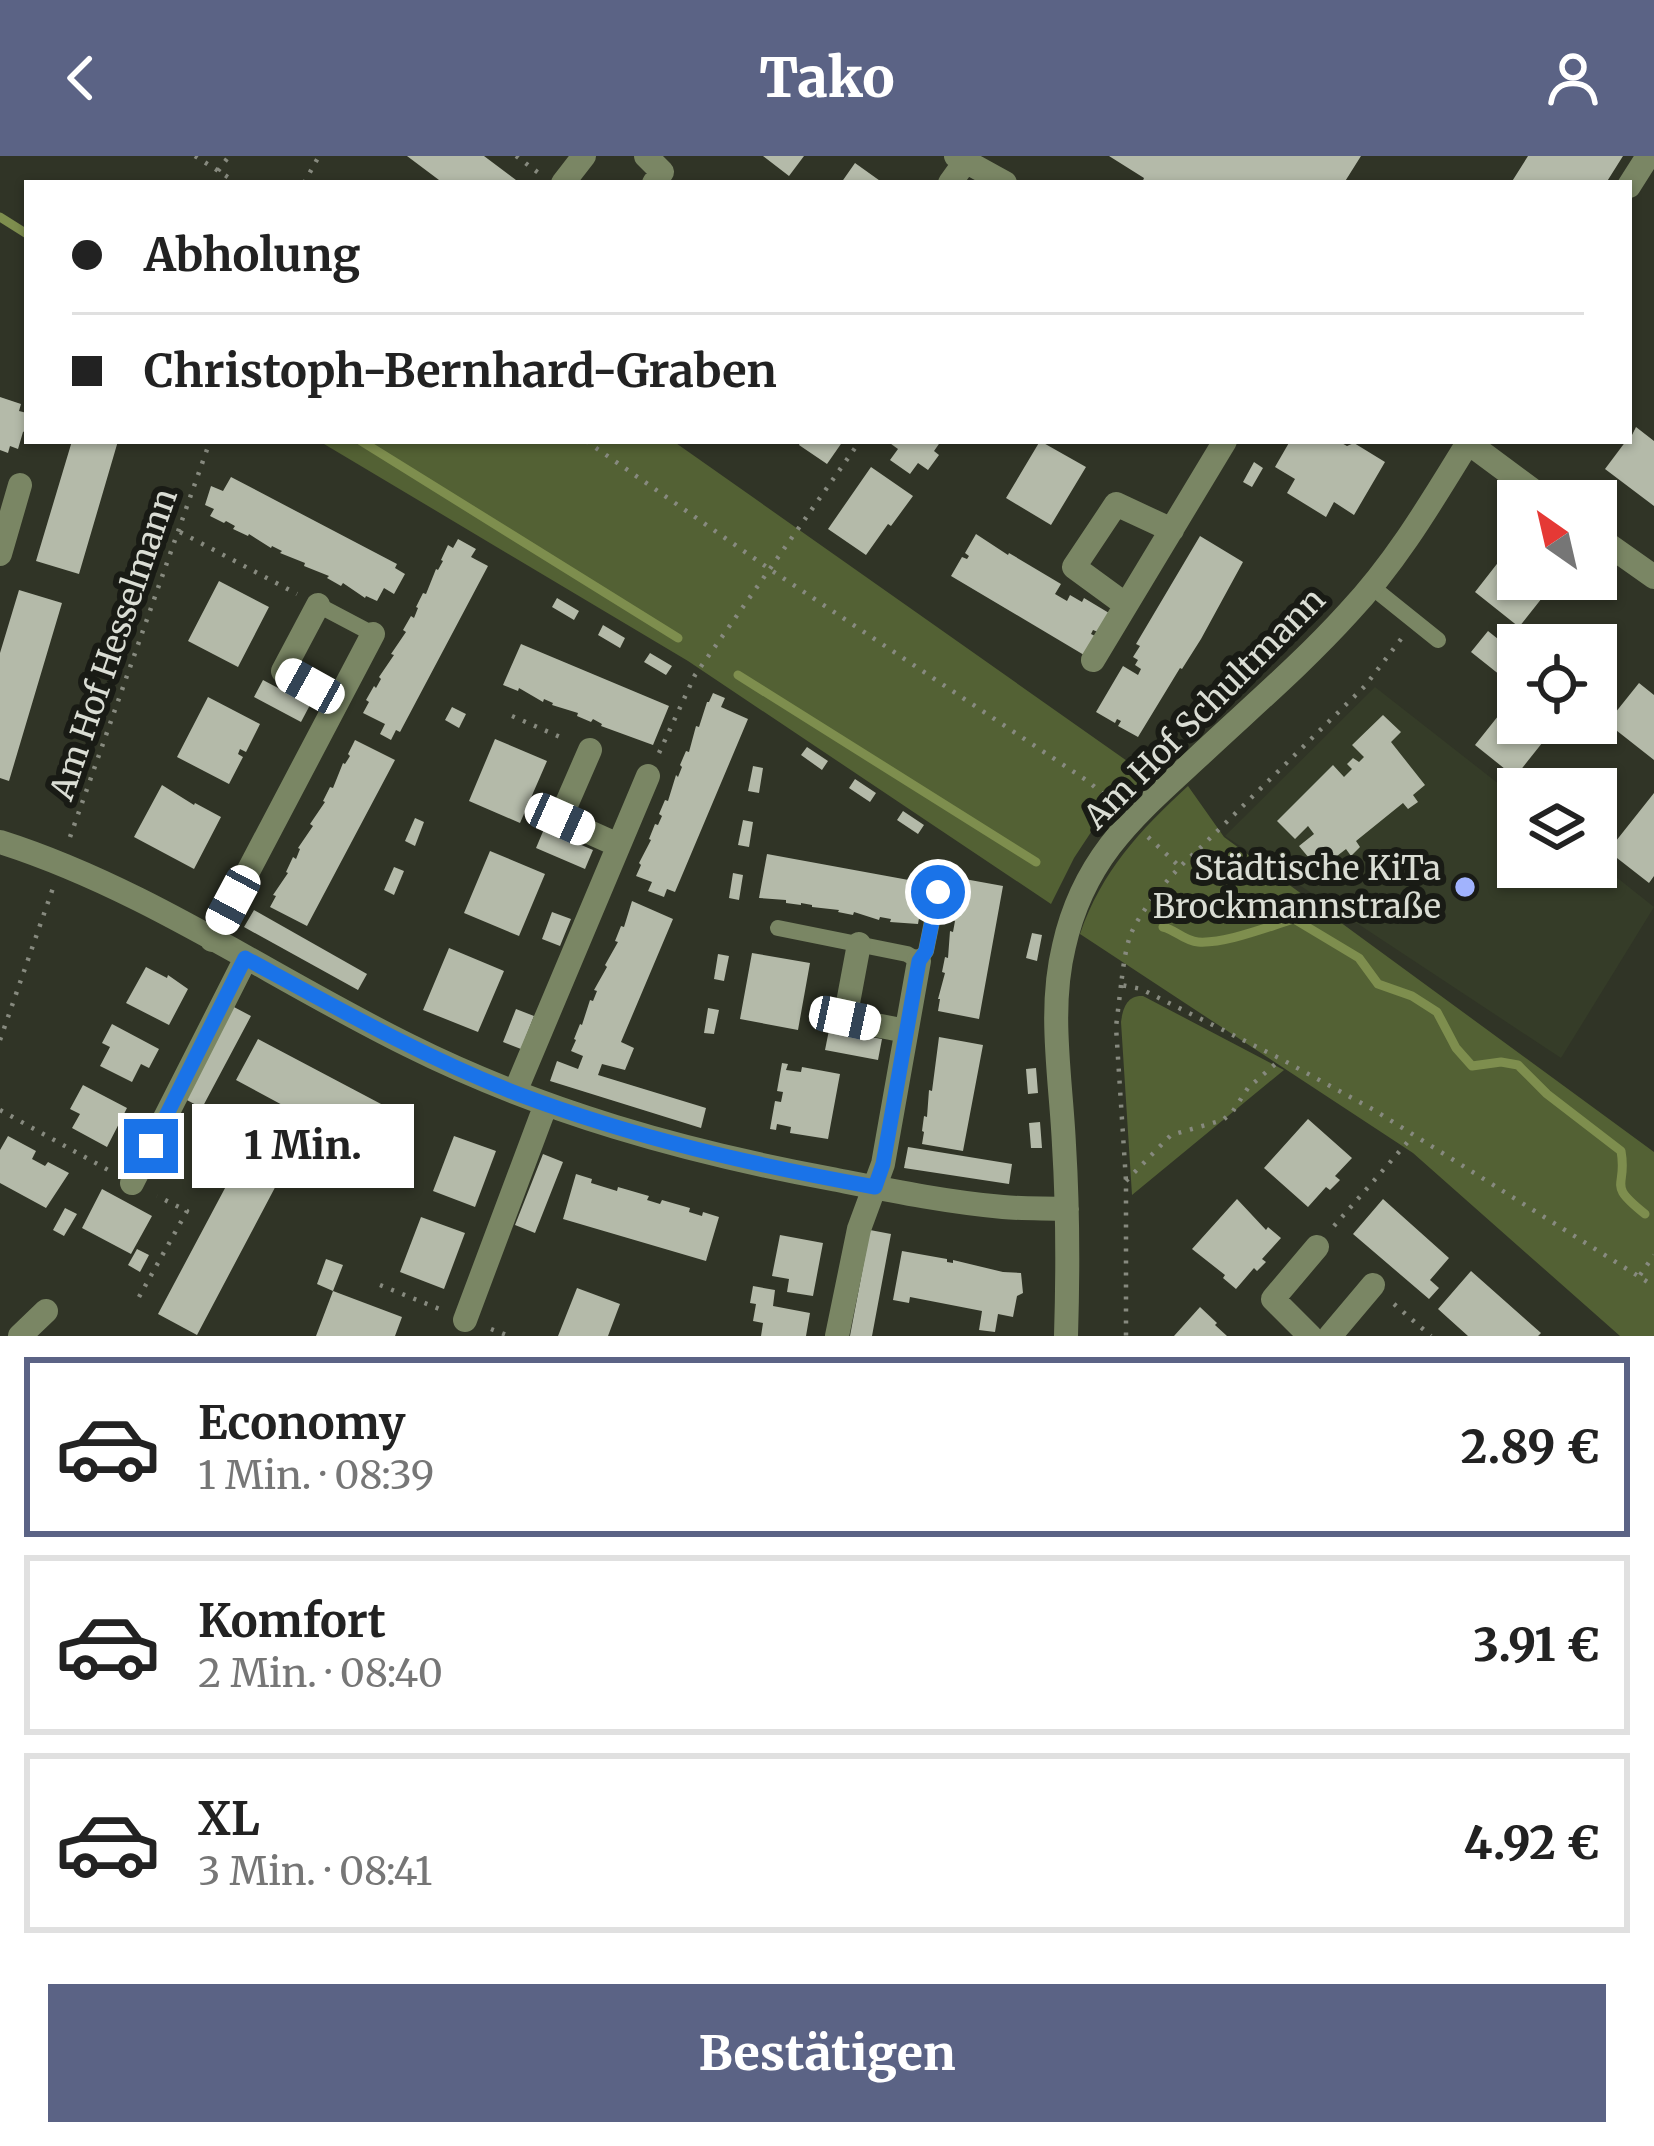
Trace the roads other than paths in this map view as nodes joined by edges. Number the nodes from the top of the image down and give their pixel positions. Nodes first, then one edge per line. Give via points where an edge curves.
1 (584, 156) edge
2 (646, 156) edge
3 (957, 167) edge
4 (553, 180) edge
5 (656, 180) edge
6 (996, 180) edge
7 (1223, 444) edge
8 (1466, 444) edge
9 (1472, 444) edge
10 (1519, 480) edge
11 (20, 485) dead end
12 (1172, 530) junction
13 (1617, 551) edge
14 (0, 554) edge
15 (1654, 578) edge
16 (1372, 587) junction
17 (1126, 604) junction
18 (318, 605) joint
19 (373, 634) joint
20 (1438, 640) dead end
21 (1093, 660) dead end
22 (337, 700) junction
23 (590, 750) dead end
24 (648, 776) road end
25 (0, 842) edge
26 (618, 845) junction
27 (938, 892) dead end
28 (778, 928) dead end
29 (212, 940) junction
30 (859, 944) junction
31 (245, 958) junction
32 (919, 961) junction
33 (906, 1031) junction
34 (515, 1092) junction
35 (546, 1104) junction
36 (132, 1184) dead end
37 (875, 1187) junction
38 (1067, 1209) junction
39 (1316, 1247) road end
40 (1373, 1285) dead end
41 (46, 1311) dead end
42 (465, 1320) dead end
43 (20, 1336) edge
44 (837, 1336) edge
45 (1066, 1336) edge
46 (1310, 1336) edge
47 (1330, 1336) edge

1 - 4 street
2 - 5 street via 662,172
3 - 6 street
7 - 12 street
8 - 16 street, Am Hof Schultmann
9 - 10 street
11 - 14 street
12 - 17 street
12 - 17 street via 1116,504 1074,567
13 - 15 street
16 - 20 lane
16 - 38 street, Am Hof Schultmann via 1131,820 1078,899 1055,1001
17 - 21 street
18 - 19 lane
18 - 22 street via 283,671
19 - 22 street
22 - 29 street
23 - 26 street via 560,819
24 - 26 street
25 - 29 street
26 - 34 street
27 - 32 lane
28 - 30 lane
29 - 31 street
30 - 32 lane
30 - 33 street via 845,1018
31 - 34 street via 412,1048
31 - 36 street
32 - 33 street
33 - 37 street
34 - 35 street
35 - 37 street via 743,1163
35 - 42 street
37 - 38 street
37 - 44 street
38 - 45 street, Am Hof Schultmann
39 - 46 street via 1274,1299
40 - 47 street
41 - 43 street

